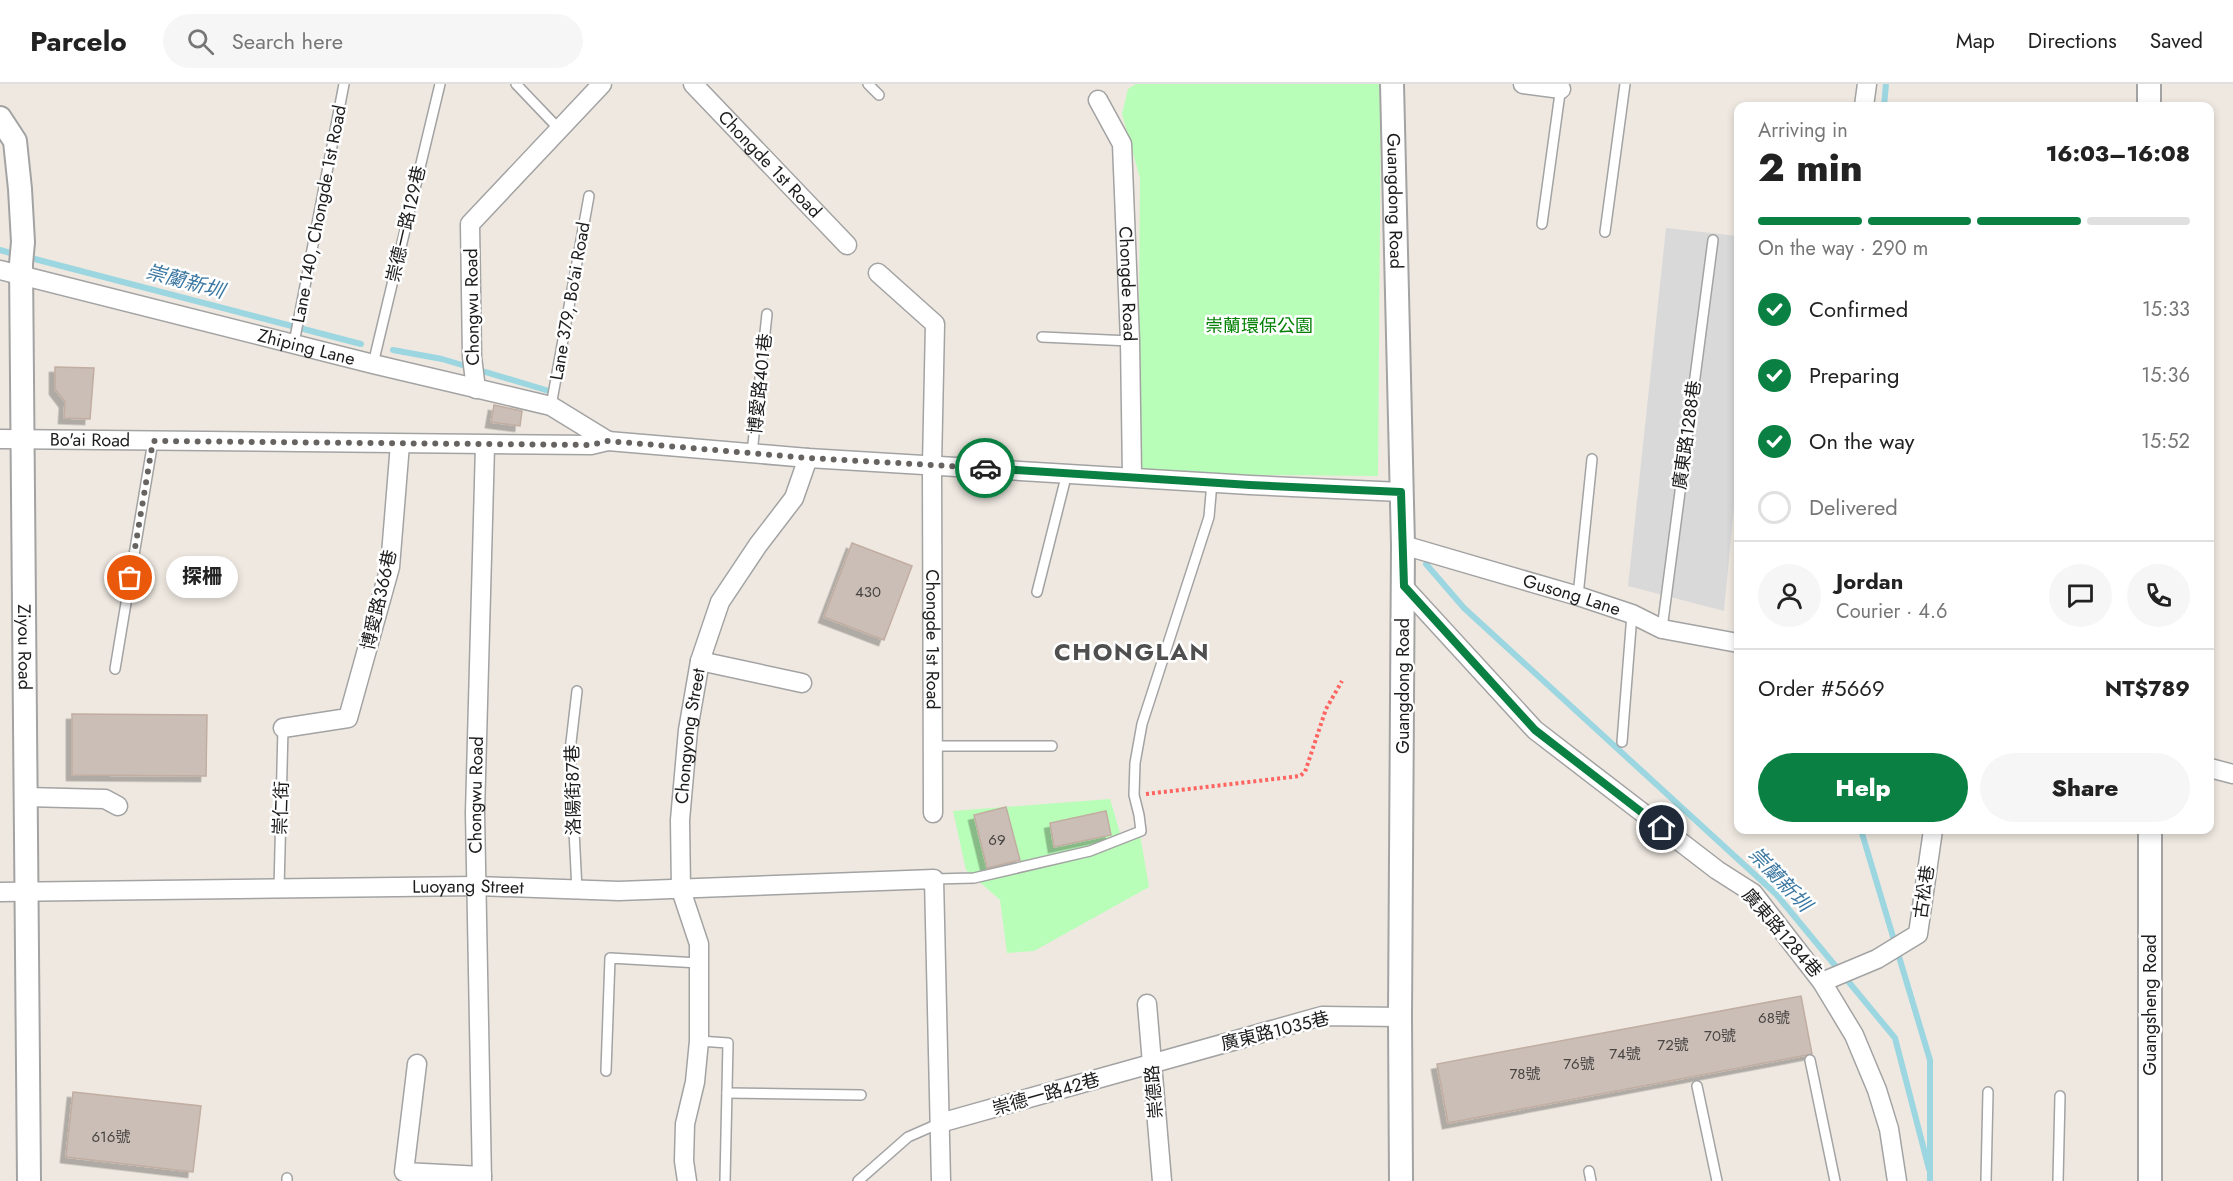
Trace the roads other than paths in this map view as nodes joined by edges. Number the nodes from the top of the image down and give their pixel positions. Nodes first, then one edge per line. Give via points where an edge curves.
1 (344, 84) edge
2 (440, 84) edge
3 (516, 84) edge
4 (602, 84) edge
5 (693, 84) edge
6 (868, 84) edge
7 (1392, 84) edge
8 (1523, 84) edge
9 (1625, 84) edge
10 (1868, 84) edge
11 (2149, 84) edge
12 (1561, 87) edge
13 (879, 95) dead end
14 (1098, 100) dead end
15 (1865, 102) edge
16 (2149, 102) edge
17 (0, 118) edge
18 (559, 129) junction
19 (589, 196) dead end
20 (1542, 224) dead end
21 (1605, 232) dead end
22 (1713, 240) dead end
23 (847, 245) dead end
24 (16, 263) edge
25 (878, 273) dead end
26 (767, 315) dead end
27 (1042, 338) dead end
28 (295, 341) junction
29 (1130, 341) junction
30 (374, 364) junction
31 (475, 384) junction
32 (551, 406) junction
33 (0, 439) edge
34 (23, 439) junction
35 (153, 441) junction
36 (608, 441) junction
37 (400, 444) junction
38 (486, 446) junction
39 (752, 453) junction
40 (808, 458) junction
41 (1592, 459) dead end
42 (932, 465) junction
43 (1067, 473) junction
44 (1132, 476) junction
45 (1212, 482) junction
46 (1401, 492) junction
47 (1403, 544) junction
48 (1404, 586) junction
49 (1037, 592) dead end
50 (1578, 596) junction
51 (1632, 614) junction
52 (1662, 629) junction
53 (1734, 642) edge
54 (700, 661) junction
55 (115, 669) dead end
56 (802, 683) dead end
57 (577, 691) dead end
58 (284, 728) joint
59 (1622, 742) dead end
60 (934, 746) junction
61 (1052, 746) dead end
62 (2214, 769) edge
63 (2233, 774) edge
64 (26, 797) junction
65 (118, 806) dead end
66 (933, 813) dead end
67 (1932, 834) edge
68 (2150, 834) edge
69 (934, 879) junction
70 (477, 886) junction
71 (279, 889) junction
72 (577, 890) junction
73 (681, 890) junction
74 (0, 892) edge
75 (27, 892) junction
76 (1877, 959) joint
77 (699, 963) junction
78 (1822, 982) junction
79 (1147, 1004) dead end
80 (1400, 1017) junction
81 (699, 1041) junction
82 (1810, 1060) dead end
83 (417, 1064) dead end
84 (1152, 1064) junction
85 (606, 1071) dead end
86 (1697, 1086) dead end
87 (1988, 1092) dead end
88 (727, 1094) junction
89 (861, 1095) dead end
90 (2060, 1096) dead end
91 (940, 1123) junction
92 (1589, 1171) dead end
93 (482, 1178) edge
94 (29, 1181) edge
95 (687, 1181) edge
96 (725, 1181) edge
97 (858, 1181) edge
98 (941, 1181) edge
99 (1162, 1181) edge
100 (1401, 1181) edge
101 (1591, 1181) edge
102 (1717, 1181) edge
103 (1835, 1181) edge
104 (1897, 1181) edge
105 (1986, 1181) edge
106 (2058, 1181) edge
107 (2150, 1181) edge

1 - 28 lane, Lane 140, Chongde 1st Road
2 - 30 lane, 崇德一路129巷
3 - 18 lane
4 - 18 street
5 - 23 street, Chongde 1st Road
6 - 13 lane
7 - 46 street, Guangdong Road
8 - 12 street
9 - 21 lane
10 - 15 street
11 - 16 street
12 - 20 lane
14 - 29 street, Chongde Road via 1122,144
17 - 24 street, Ziyou Road via 15,141 20,189
18 - 31 street, Chongwu Road via 470,224
19 - 32 lane, Lane 379, Bo'ai Road
22 - 52 lane, 廣東路1288巷
24 - 28 street, Zhiping Lane
24 - 34 street, Ziyou Road
25 - 42 street, Chongde 1st Road via 935,324
26 - 39 lane, 博愛路401巷
27 - 29 lane
28 - 30 street, Zhiping Lane
29 - 44 street, Chongde Road
30 - 31 street, Zhiping Lane
31 - 32 street, Zhiping Lane
32 - 36 street, Zhiping Lane
33 - 34 street, Bo'ai Road
34 - 35 street, Bo'ai Road
34 - 64 street, Ziyou Road
35 - 37 street, Bo'ai Road
35 - 55 lane
36 - 38 street, Bo'ai Road via 591,445
36 - 39 street, Bo'ai Road
37 - 38 street, Bo'ai Road
37 - 58 street, 博愛路366巷 via 390,567 348,718
38 - 70 street, Chongwu Road
39 - 40 street, Bo'ai Road
40 - 42 street, Bo'ai Road
40 - 54 street, Chongyong Street via 794,498 720,602
41 - 50 lane
42 - 43 street, Bo'ai Road
42 - 60 street, Chongde 1st Road
43 - 44 street, Bo'ai Road
43 - 49 lane
44 - 45 street, Bo'ai Road
45 - 46 street, Bo'ai Road
45 - 69 lane via 1209,517 1142,724 1134,795 1141,831 1099,849 974,878
46 - 47 street, Guangdong Road
47 - 48 street, Guangdong Road
47 - 50 street, Gusong Lane
48 - 78 street, 廣東路1284巷 via 1535,730 1717,870 1753,893
48 - 80 street, Guangdong Road
50 - 51 street, Gusong Lane
51 - 52 street, Gusong Lane
51 - 59 lane
52 - 53 street, Gusong Lane
54 - 56 street
54 - 73 street, Chongyong Street via 688,730 680,819
57 - 72 lane, 洛陽街87巷 via 570,751
58 - 71 lane, 崇仁街
60 - 61 lane
60 - 66 street, Chongde 1st Road
62 - 63 street
64 - 65 street via 105,799
64 - 75 street, Ziyou Road
67 - 76 street, 古松巷 via 1918,934
68 - 107 street, Guangsheng Road
69 - 73 street, Luoyang Street
69 - 91 street
70 - 71 street, Luoyang Street
70 - 72 street, Luoyang Street
70 - 93 street, Chongwu Road
71 - 75 street, Luoyang Street
72 - 73 street, Luoyang Street
73 - 77 street, Chongyong Street via 699,944
74 - 75 street, Luoyang Street
75 - 94 street, Ziyou Road
76 - 78 street, 廣東路1284巷
77 - 81 street, Chongyong Street
77 - 85 lane via 610,958
78 - 104 street via 1854,1035 1877,1090
79 - 84 street, 崇德路
80 - 84 street, 廣東路1035巷 via 1322,1016
80 - 100 street, Guangdong Road
81 - 88 lane via 728,1043
81 - 95 street, Chongyong Street via 685,1124
82 - 103 lane
83 - 93 street via 404,1173
84 - 91 street, 崇德一路42巷
84 - 99 street, 崇德路
86 - 102 lane
87 - 105 lane
88 - 89 lane
88 - 96 lane
90 - 106 lane
91 - 97 lane via 908,1137
91 - 98 street
92 - 101 lane

